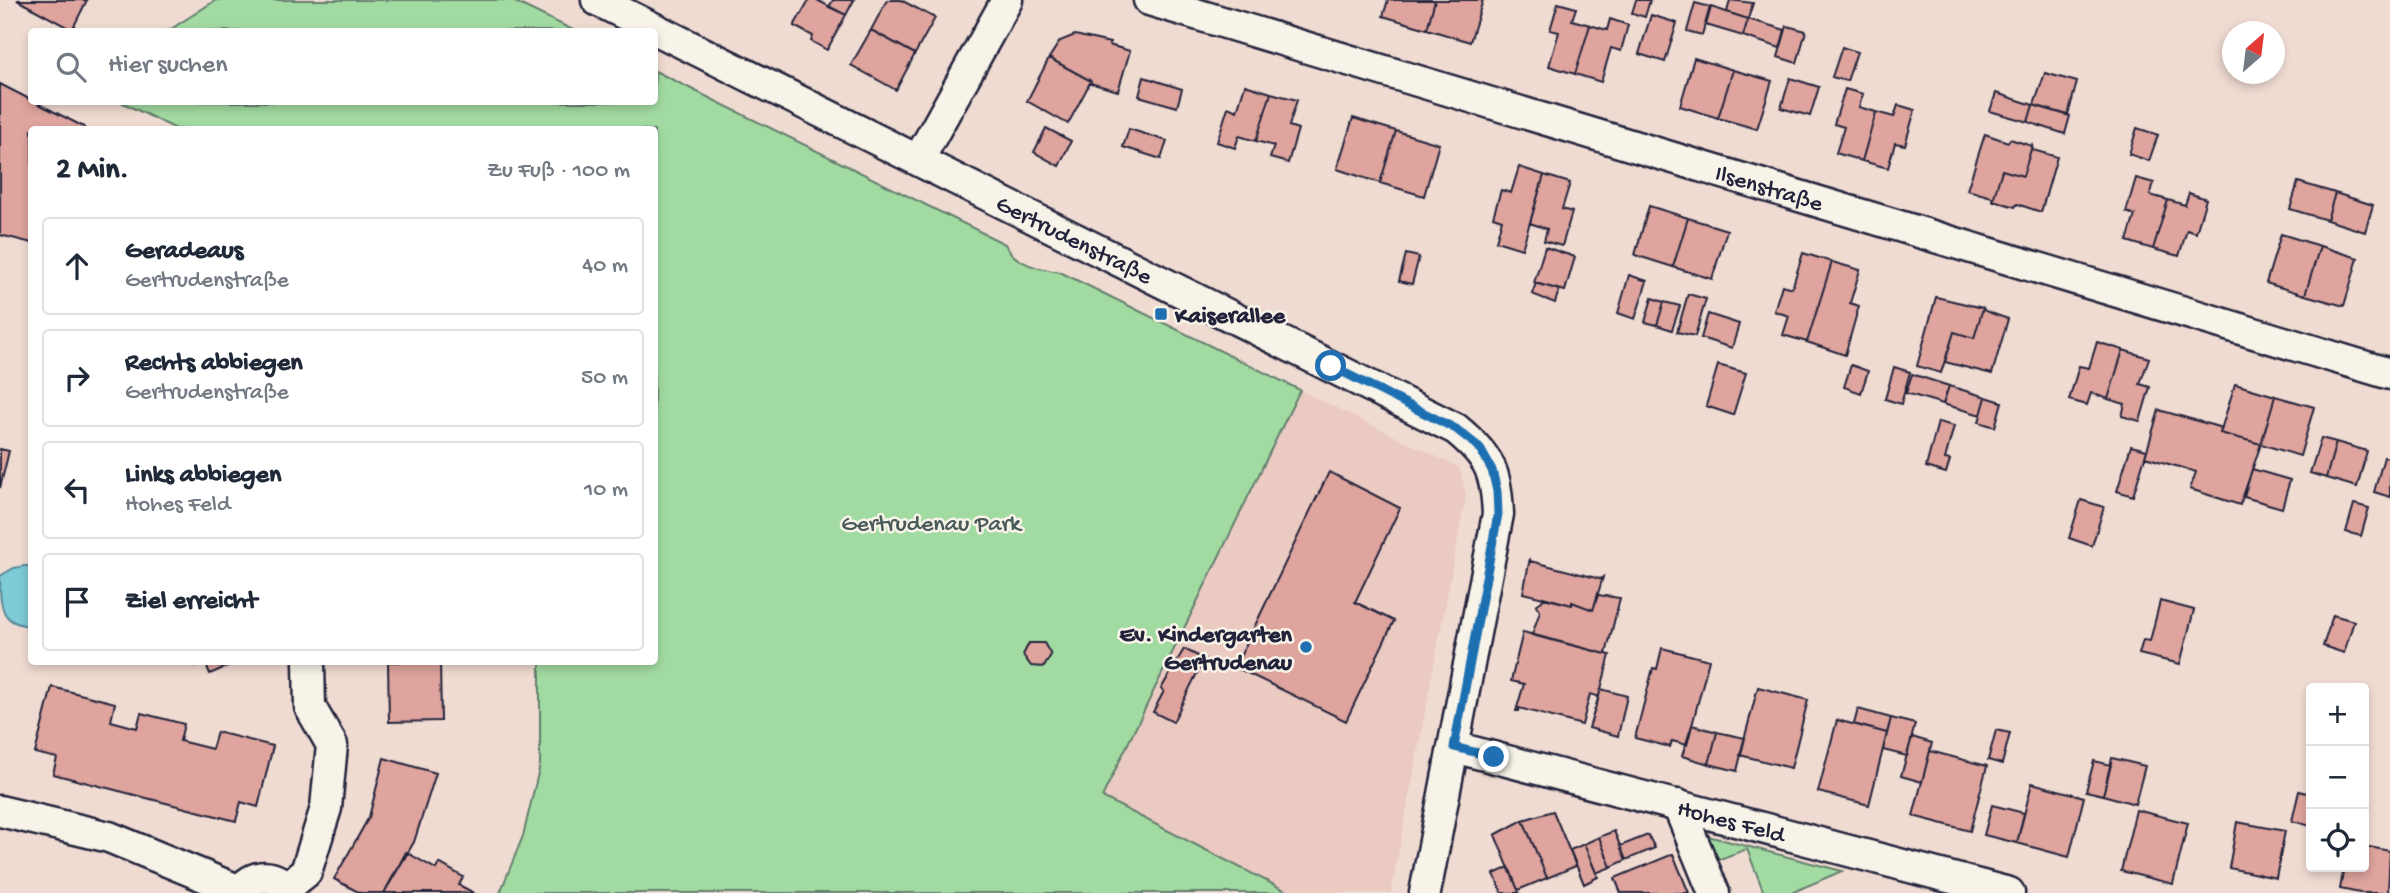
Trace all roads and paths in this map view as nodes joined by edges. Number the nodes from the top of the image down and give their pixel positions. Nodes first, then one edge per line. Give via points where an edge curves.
1 (597, 0) edge
2 (1007, 0) edge
3 (1149, 0) edge
4 (654, 28) edge
5 (658, 30) edge
6 (919, 159) junction
7 (2390, 374) edge
8 (309, 665) edge
9 (1454, 747) junction
10 (1678, 805) junction
11 (0, 811) edge
12 (288, 890) edge
13 (239, 892) edge
14 (1425, 893) edge
15 (1714, 893) edge
16 (2009, 893) edge

1 - 4 street, Gertrudenstraße
2 - 6 street
3 - 7 street, Ilsenstraße
5 - 6 street, Gertrudenstraße
6 - 9 street, Gertrudenstraße via 1456,429 1479,447 1492,470 1498,514
8 - 12 street via 310,707 332,745 326,808 306,872
9 - 10 street, Hohes Feld
9 - 14 street, Gertrudenstraße
10 - 15 street
10 - 16 street, Hohes Feld
11 - 13 street via 109,836
12 - 13 street via 280,882 262,877

